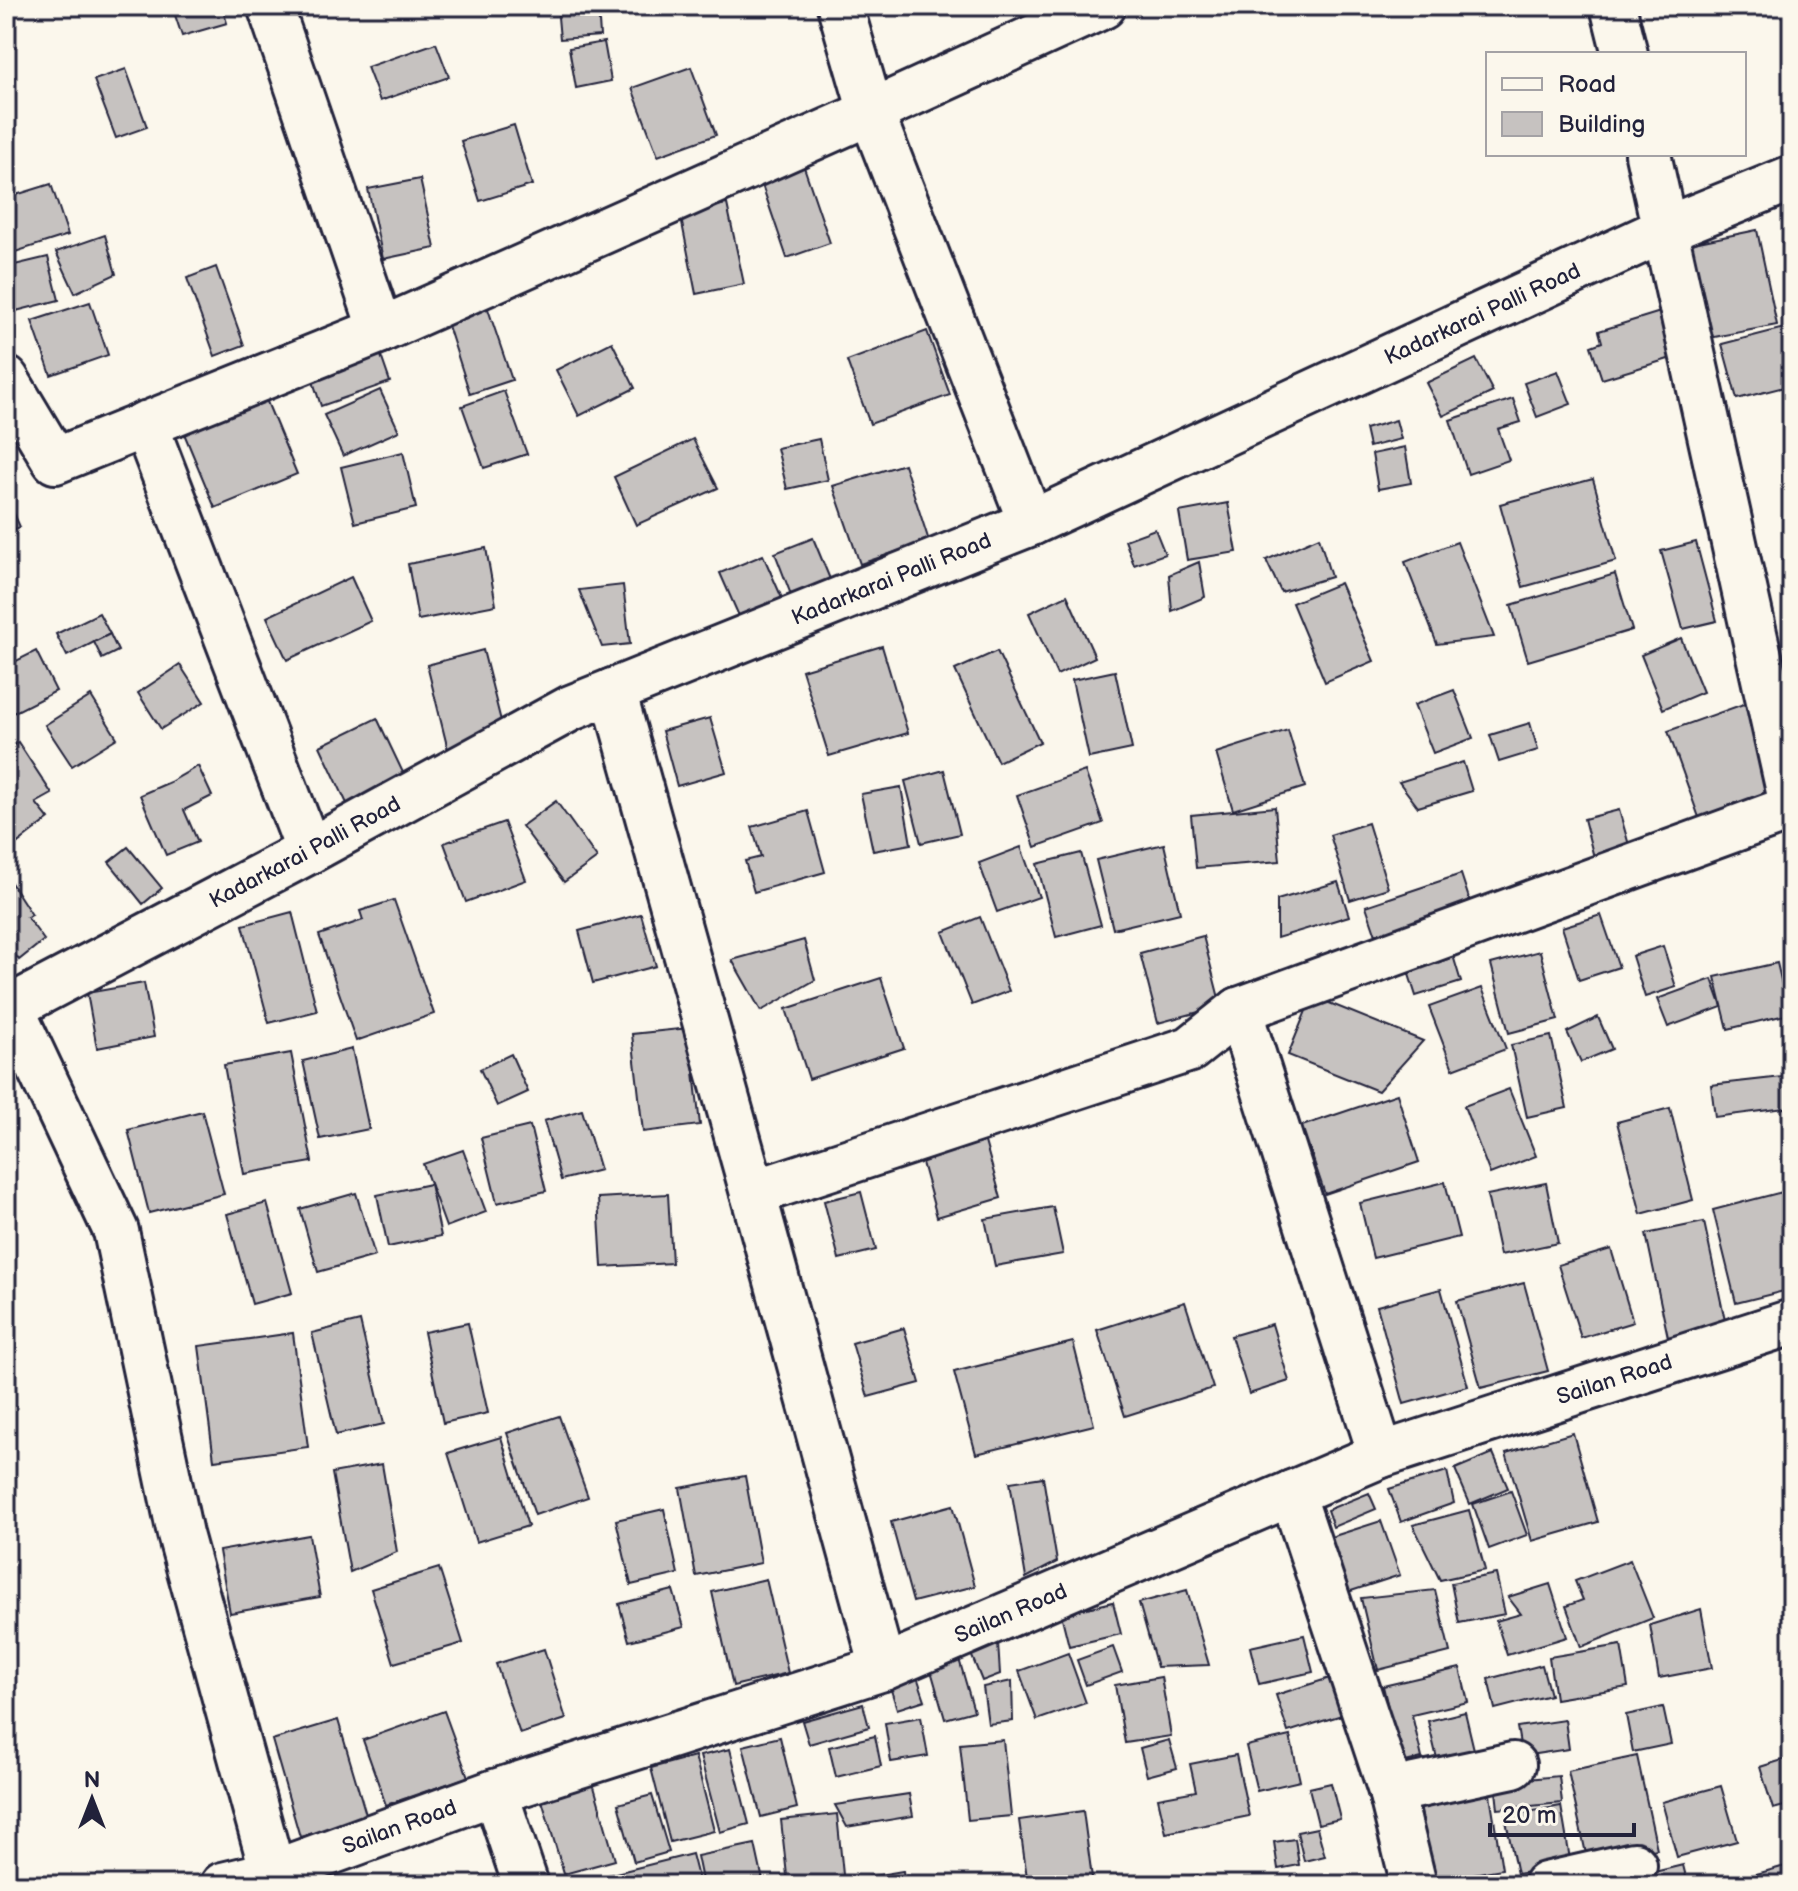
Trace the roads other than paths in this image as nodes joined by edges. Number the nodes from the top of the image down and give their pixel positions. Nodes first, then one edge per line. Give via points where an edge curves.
1 (270, 6) edge
2 (840, 6) edge
3 (1103, 6) edge
4 (1613, 6) edge
5 (1624, 52) edge
6 (871, 112) junction
7 (1648, 156) edge
8 (1792, 178) edge
9 (1666, 229) junction
10 (381, 330) junction
11 (6, 379) edge
12 (145, 424) junction
13 (1031, 523) junction
14 (613, 691) junction
15 (1792, 806) edge
16 (309, 851) junction
17 (8, 1009) edge
18 (1239, 1010) junction
19 (753, 1193) junction
20 (1792, 1322) edge
21 (1381, 1455) junction
22 (1292, 1493) junction
23 (883, 1668) junction
24 (1513, 1765) dead end
25 (1391, 1791) junction
26 (495, 1792) junction
27 (1634, 1865) dead end
28 (273, 1873) junction
29 (223, 1885) edge
30 (526, 1885) edge
31 (1414, 1885) edge
32 (1546, 1885) edge

1 - 10 street
2 - 6 street
3 - 6 street
4 - 5 street
6 - 10 street
6 - 13 street
7 - 9 street
8 - 9 street, Kadarkarai Palli Road
9 - 13 street, Kadarkarai Palli Road
9 - 15 street
10 - 12 street
11 - 12 street via 55,461
12 - 16 street
13 - 14 street, Kadarkarai Palli Road
14 - 16 street, Kadarkarai Palli Road via 571,708
14 - 19 street
15 - 18 street
16 - 17 street, Kadarkarai Palli Road
17 - 28 street via 116,1231 180,1534
18 - 19 street via 1190,1049
18 - 21 street
19 - 23 street
20 - 21 street, Sailan Road
21 - 22 street, Sailan Road
22 - 23 street, Sailan Road
22 - 25 street
23 - 26 street, Sailan Road
24 - 25 street
25 - 31 street
26 - 28 street, Sailan Road
26 - 30 street
27 - 32 street
28 - 29 street, Sailan Road

